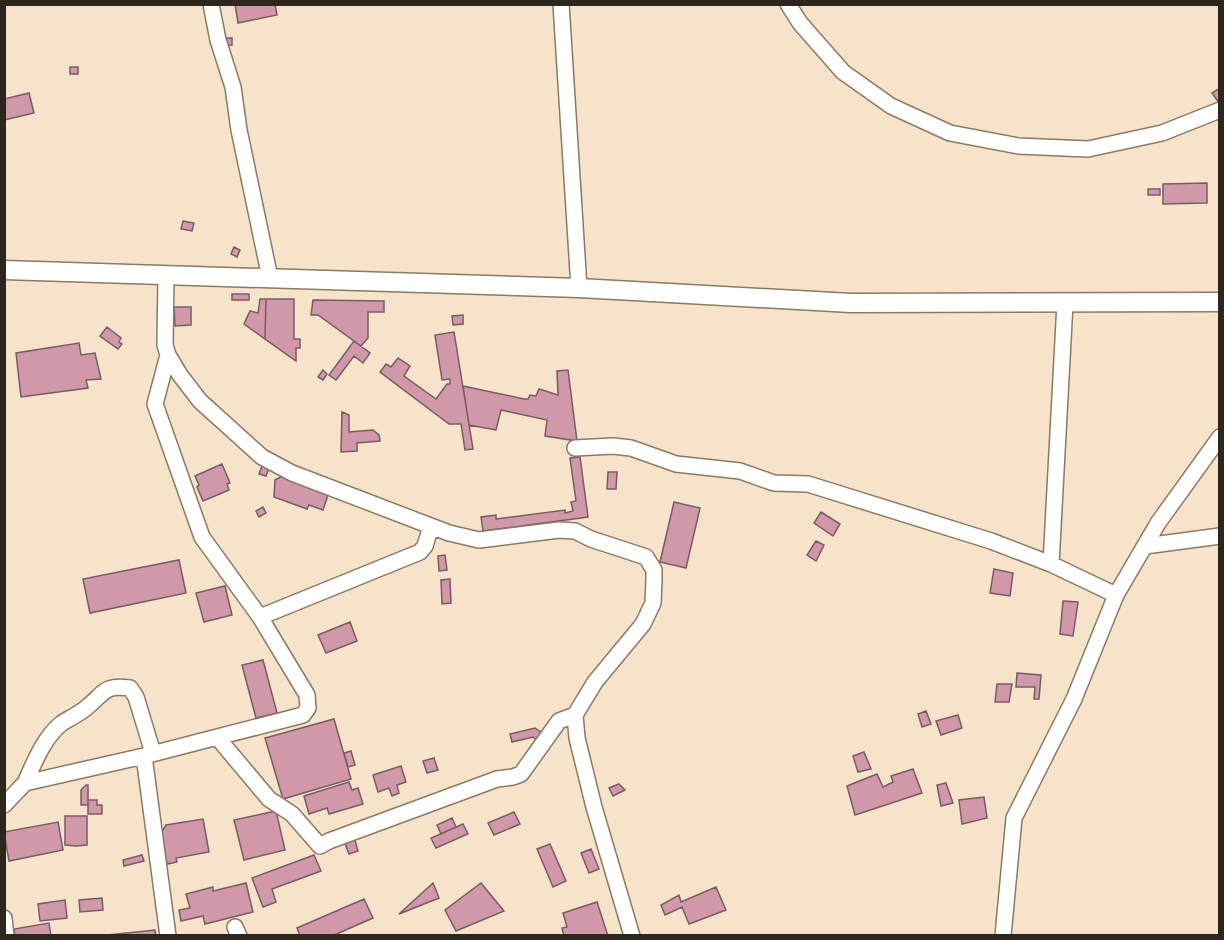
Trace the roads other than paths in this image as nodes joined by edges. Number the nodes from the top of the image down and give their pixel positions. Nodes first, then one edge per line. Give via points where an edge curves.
1 (211, 4) edge
2 (561, 4) edge
3 (788, 4) edge
4 (1220, 110) edge
5 (4, 270) edge
6 (166, 275) junction
7 (270, 278) junction
8 (579, 288) junction
9 (1220, 302) edge
10 (1065, 303) junction
11 (168, 355) junction
12 (1220, 436) edge
13 (575, 448) dead end
14 (431, 526) junction
15 (1220, 536) edge
16 (1145, 546) junction
17 (1051, 564) junction
18 (1116, 595) junction
19 (260, 617) junction
20 (575, 715) junction
21 (217, 737) junction
22 (149, 755) junction
23 (25, 783) junction
24 (4, 805) edge
25 (4, 918) edge
26 (6, 936) edge
27 (168, 936) edge
28 (632, 936) edge
29 (1003, 936) edge

1 - 7 street via 232,87
2 - 8 street
3 - 4 street via 843,72 891,106 950,133 1018,146 1088,149 1162,133
5 - 6 main road
6 - 7 main road
6 - 11 street
7 - 8 main road
8 - 10 main road via 851,303
9 - 10 main road
10 - 17 street
11 - 14 street via 200,401 262,458
11 - 19 street via 156,404 202,537
12 - 16 street
13 - 17 street via 631,448 676,464 740,471 774,483 808,484 991,540
14 - 19 street via 420,552
14 - 20 street via 479,540 575,531 646,557 654,570 648,613
15 - 16 street
16 - 18 street
17 - 18 street
18 - 29 street via 1074,699 1014,818
19 - 21 street via 307,695 308,708 303,715
20 - 21 street via 559,721 521,774 497,779 320,846 292,814 268,799
20 - 28 street via 594,807
21 - 22 street
22 - 23 street
22 - 23 street via 136,697 130,688 116,686 100,693 87,708 53,732
22 - 27 street
23 - 24 street
25 - 26 street

